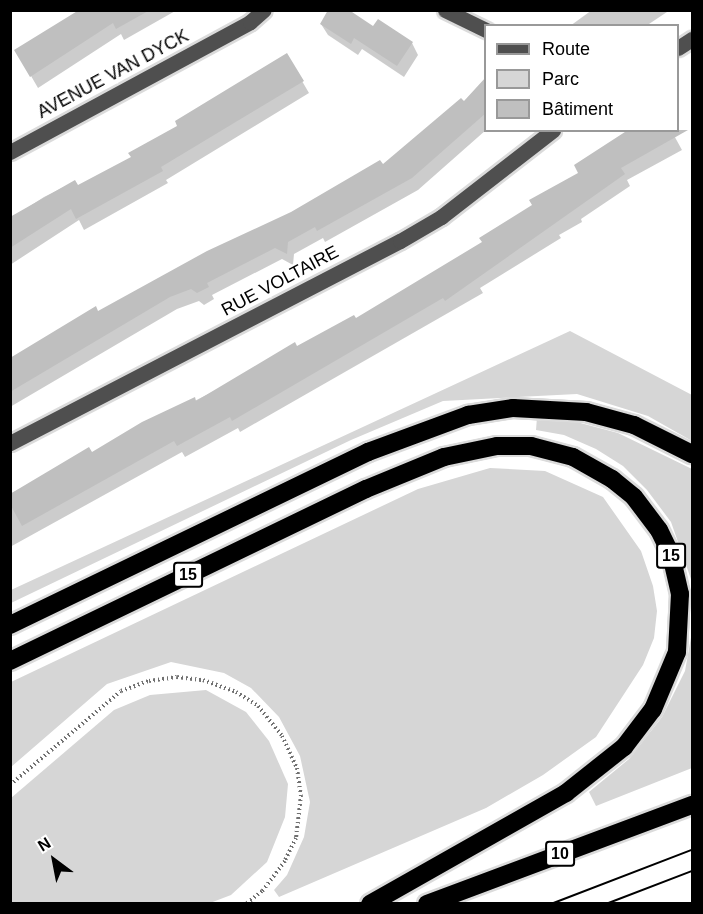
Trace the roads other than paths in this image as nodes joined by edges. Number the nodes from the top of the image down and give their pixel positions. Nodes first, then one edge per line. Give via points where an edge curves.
1 (264, 10) edge
2 (445, 10) edge
3 (484, 29) edge
4 (693, 39) edge
5 (679, 47) edge
6 (550, 132) edge
7 (12, 146) edge
8 (10, 443) edge
9 (693, 454) edge
10 (10, 625) edge
11 (10, 661) edge
12 (693, 805) edge
13 (370, 903) edge
14 (427, 903) edge

1 - 7 street, AVENUE VAN DYCK via 250,22
2 - 3 street
4 - 5 street
6 - 8 street, RUE VOLTAIRE via 441,217 400,241
9 - 10 highway via 640,428 586,412 513,408 460,417 368,452
11 - 13 highway, 15 via 373,486 444,457 497,446 531,446 573,456 612,478 634,496 659,530 671,555 680,594 677,652 653,709 624,747 566,794
12 - 14 highway, 10

